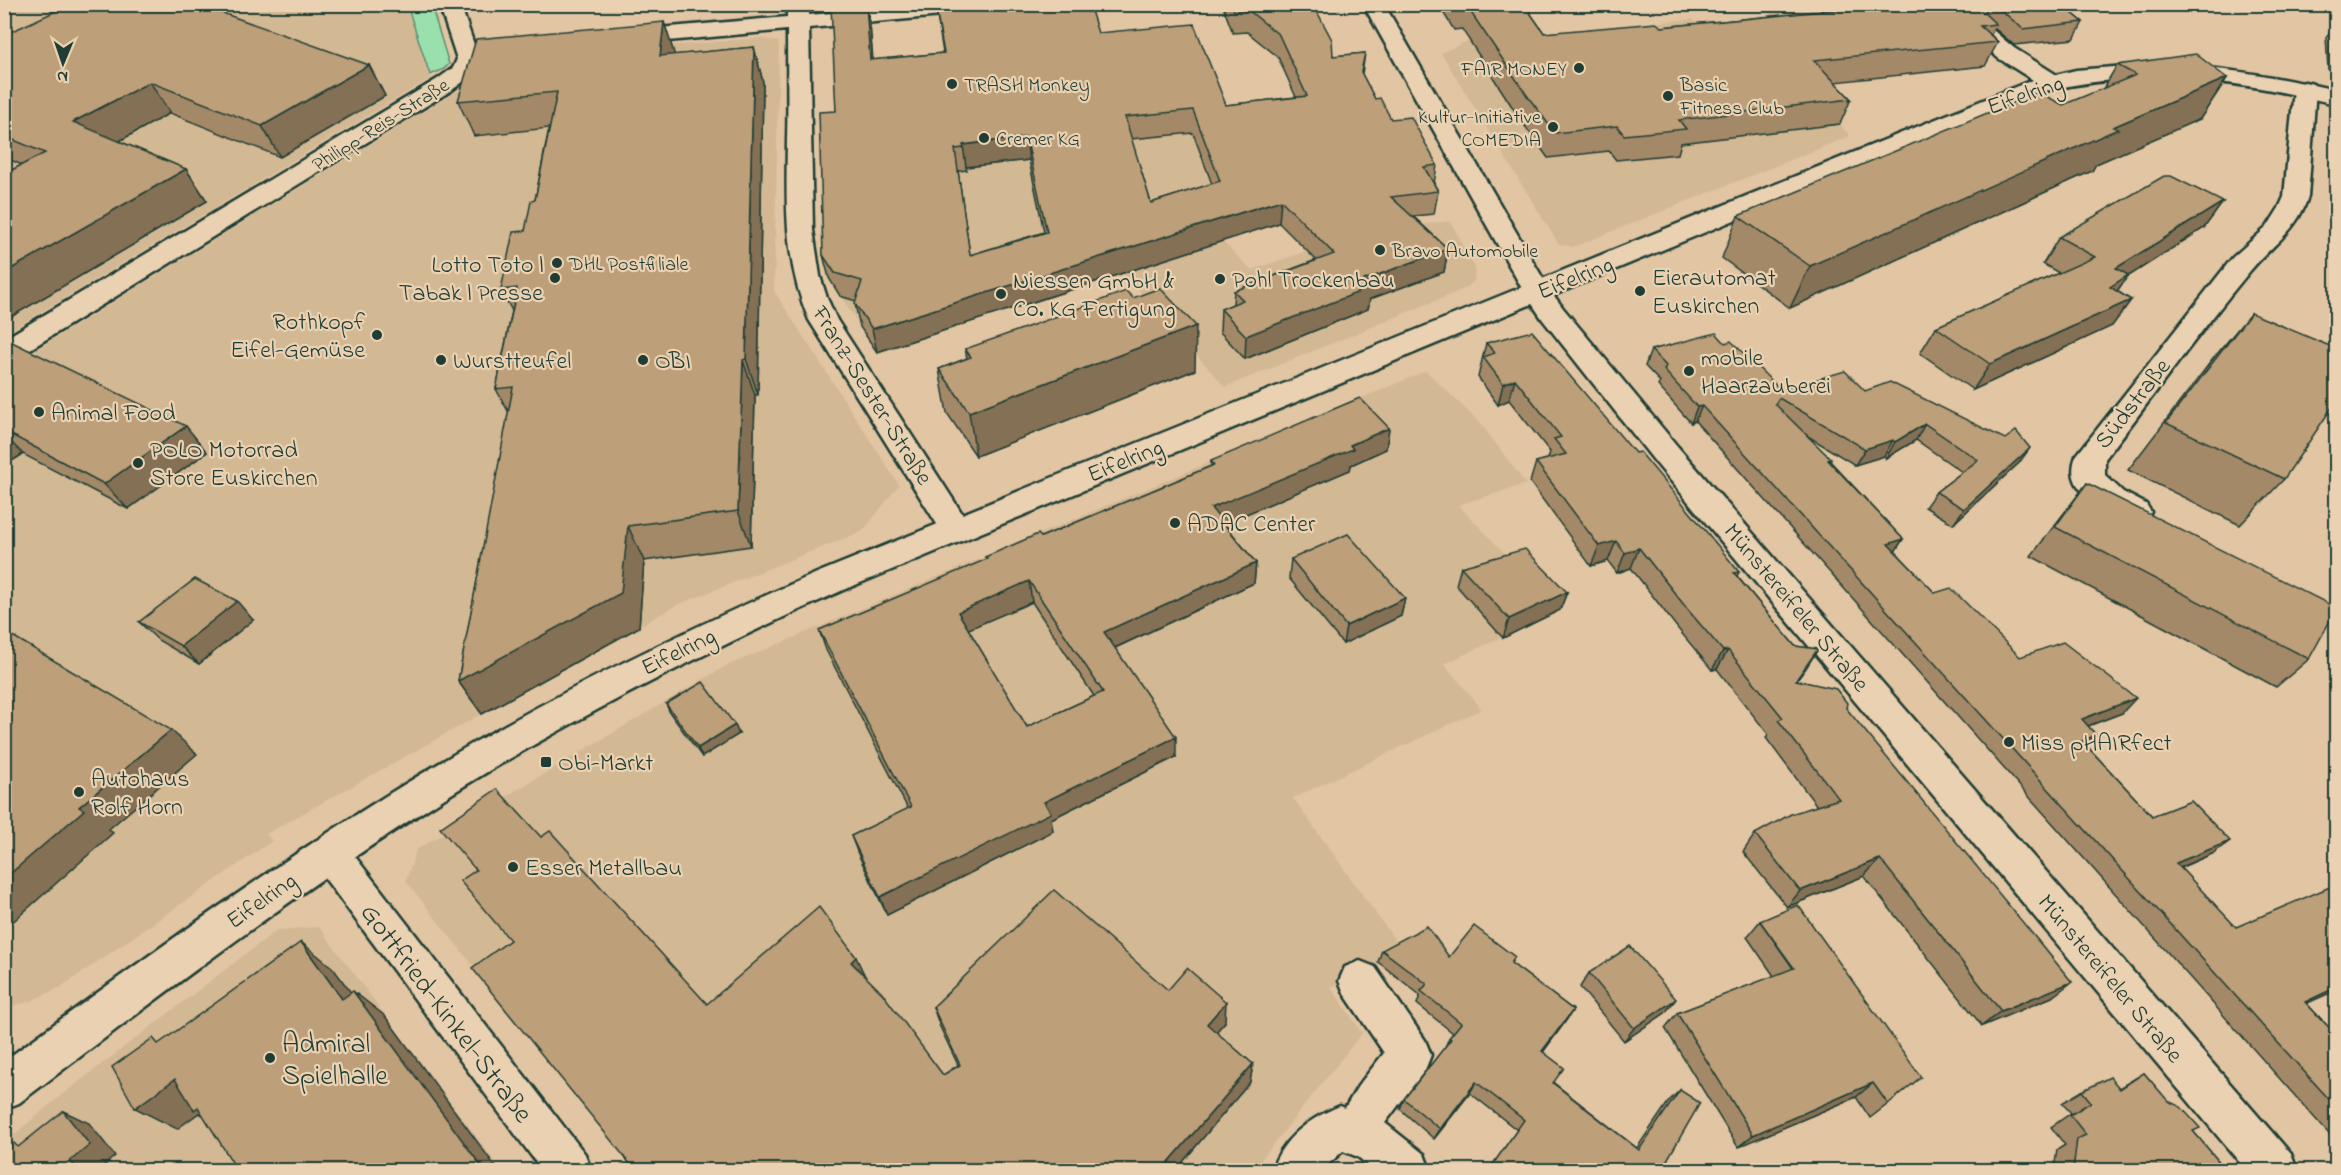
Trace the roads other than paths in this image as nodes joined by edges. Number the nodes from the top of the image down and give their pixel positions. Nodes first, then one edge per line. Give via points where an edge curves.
1 (449, 4) edge
2 (1008, 4) edge
3 (1373, 4) edge
4 (1949, 4) edge
5 (798, 14) edge
6 (601, 40) edge
7 (2052, 82) junction
8 (2305, 89) junction
9 (2337, 97) edge
10 (1537, 292) junction
11 (4, 352) edge
12 (2155, 522) edge
13 (956, 529) junction
14 (329, 852) junction
15 (1360, 981) dead end
16 (4, 1088) edge
17 (1355, 1132) junction
18 (569, 1170) edge
19 (1294, 1170) edge
20 (1408, 1170) edge
21 (2275, 1170) edge

1 - 11 street, Philipp-Reis-Straße via 476,57 444,85
2 - 5 street
3 - 10 street, Münstereifeler Straße
4 - 7 street via 1992,42
5 - 6 street
5 - 13 street, Franz-Sester-Straße via 799,210 807,283 823,320
7 - 8 street, Eifelring via 2101,72 2170,69 2237,75
7 - 10 street, Eifelring
8 - 9 street, Eifelring
8 - 12 street, Südstraße via 2300,166 2292,208 2276,232 2242,263 2091,456 2088,472 2099,490
10 - 13 street, Eifelring
10 - 21 street, Münstereifeler Straße via 1667,454
13 - 14 street, Eifelring via 760,612 621,680 510,740
14 - 16 street, Eifelring
14 - 18 street, Gottfried-Kinkel-Straße
15 - 17 street via 1410,1055 1373,1101
17 - 19 street via 1340,1128 1327,1133
17 - 20 street via 1372,1140

